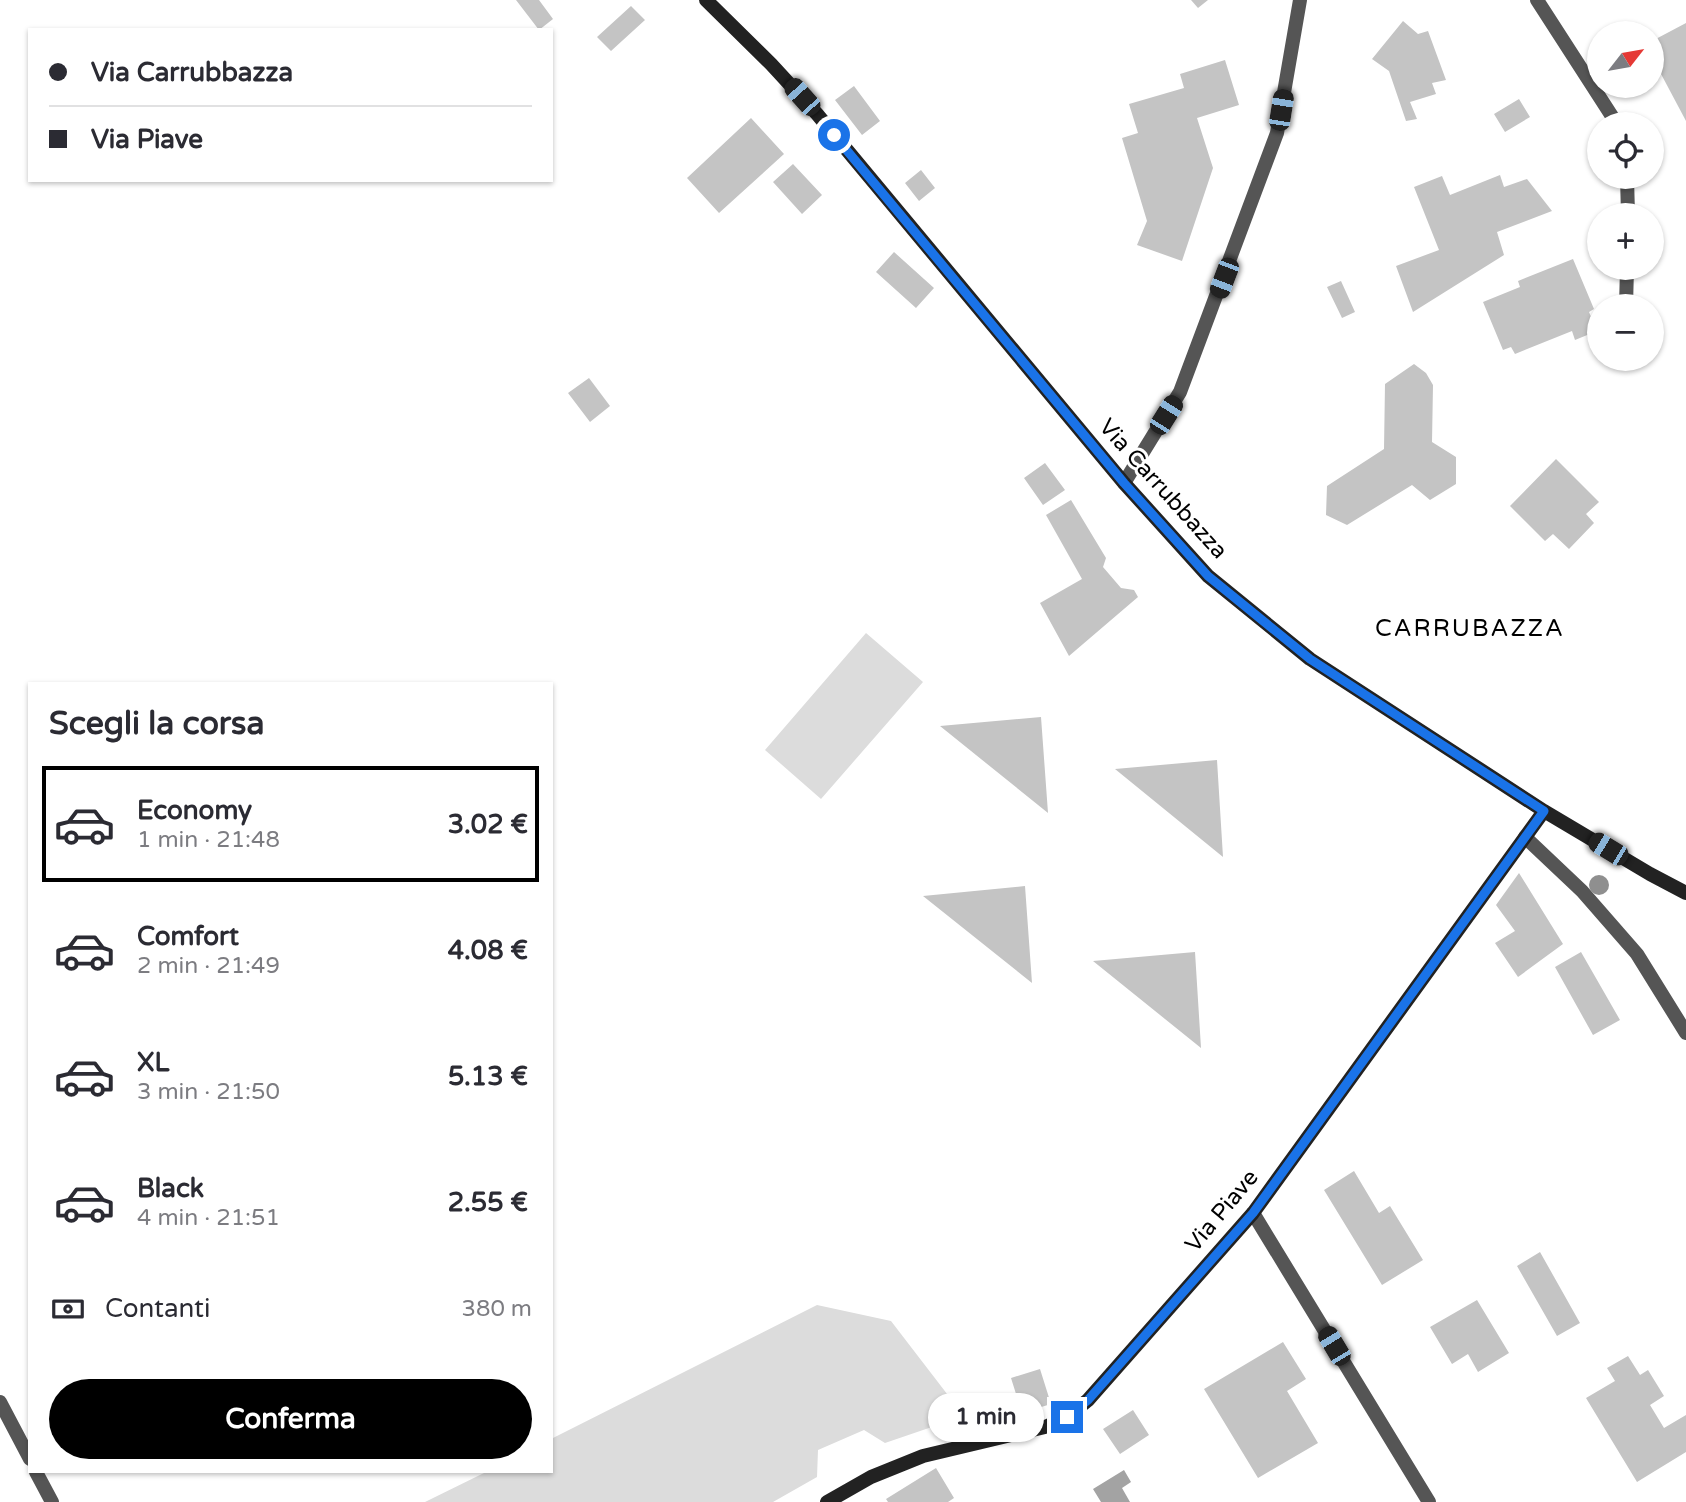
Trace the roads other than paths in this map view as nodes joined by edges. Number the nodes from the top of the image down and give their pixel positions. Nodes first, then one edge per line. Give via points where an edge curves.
1 (706, 0) edge
2 (1300, 0) edge
3 (1537, 0) edge
4 (1608, 112) edge
5 (1124, 483) junction
6 (1544, 811) junction
7 (1525, 837) junction
8 (1686, 892) edge
9 (1686, 1033) edge
10 (1253, 1213) junction
11 (0, 1402) edge
12 (28, 1455) edge
13 (38, 1473) edge
14 (52, 1502) edge
15 (827, 1502) edge
16 (1429, 1502) edge

1 - 5 main road, Via Carrubbazza via 817,114
2 - 5 street via 1277,133 1180,392
3 - 4 street
5 - 6 main road, Via Carrubbazza via 1208,576 1310,659
6 - 7 main road, Via Piave
6 - 8 main road, Via Carrubbazza
7 - 9 street via 1582,891 1637,954
7 - 10 main road, Via Piave
10 - 15 main road, Via Piave via 1088,1400 1067,1417 1045,1427 923,1456 871,1477
10 - 16 street
11 - 12 street
13 - 14 street

